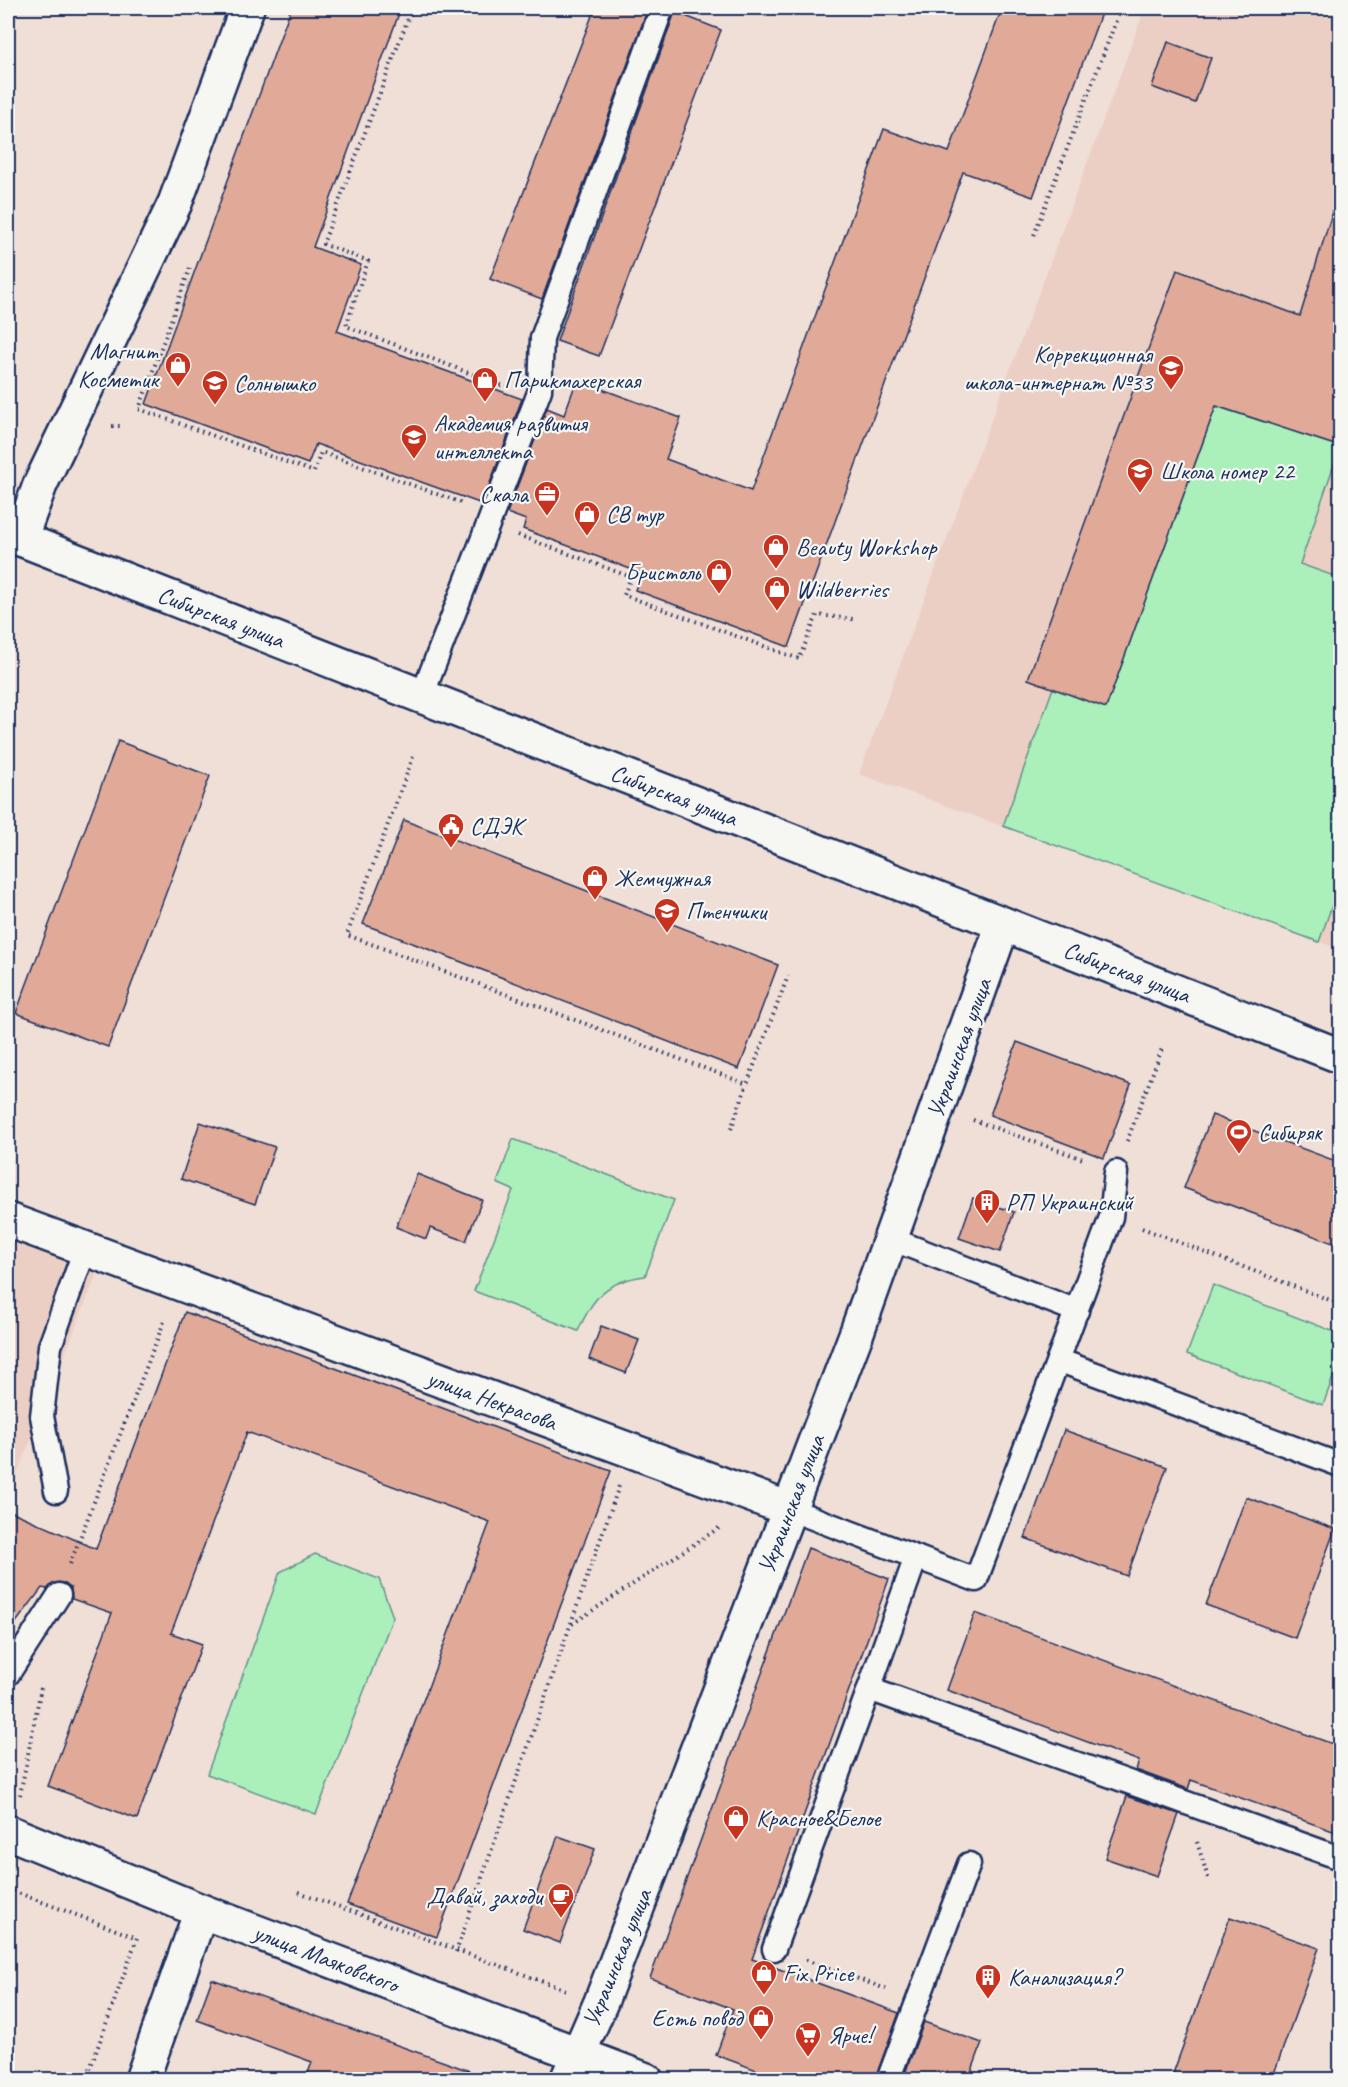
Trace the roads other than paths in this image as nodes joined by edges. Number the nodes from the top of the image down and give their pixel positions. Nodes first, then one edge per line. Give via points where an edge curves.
1 (247, 8) edge
2 (662, 8) edge
3 (14, 536) edge
4 (422, 696) junction
5 (1003, 924) junction
6 (1341, 1056) edge
7 (1116, 1172) road end
8 (8, 1220) edge
9 (891, 1239) junction
10 (85, 1249) junction
11 (1077, 1311) junction
12 (1058, 1360) junction
13 (1341, 1465) edge
14 (56, 1491) dead end
15 (776, 1505) junction
16 (916, 1557) junction
17 (58, 1595) road end
18 (8, 1674) edge
19 (869, 1689) junction
20 (10, 1833) edge
21 (1341, 1858) edge
22 (969, 1864) dead end
23 (201, 1911) junction
24 (774, 1948) road end
25 (572, 2066) edge
26 (142, 2079) edge
27 (646, 2079) edge
28 (888, 2079) edge

1 - 3 street via 176,203
2 - 4 lane via 542,338 540,390
3 - 4 street, Сибирская улица
4 - 5 street, Сибирская улица
5 - 6 street, Сибирская улица
5 - 9 street, Украинская улица
7 - 11 lane via 1111,1217
8 - 10 street, улица Некрасова
9 - 11 lane
9 - 15 street, Украинская улица
10 - 14 lane via 50,1346 42,1416
10 - 15 street, улица Некрасова
11 - 12 lane
12 - 13 lane
12 - 16 lane, улица Некрасова via 976,1580
15 - 16 lane, улица Некрасова
15 - 25 street, Украинская улица via 601,2002
16 - 19 lane
17 - 18 lane
19 - 21 lane
19 - 24 lane
20 - 23 street, улица Маяковского
22 - 28 lane
23 - 25 street, улица Маяковского
23 - 26 street
25 - 27 street, улица Маяковского

